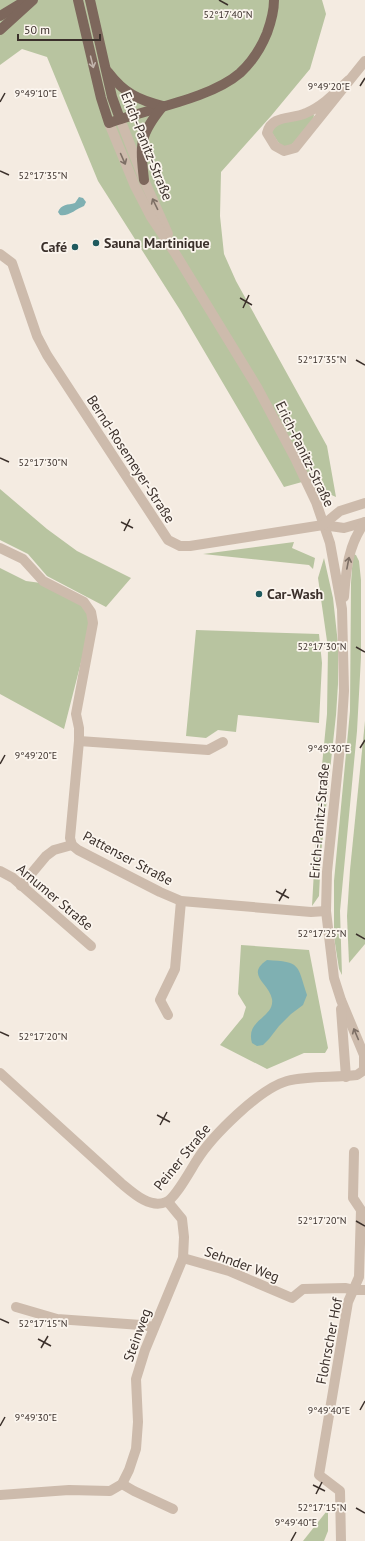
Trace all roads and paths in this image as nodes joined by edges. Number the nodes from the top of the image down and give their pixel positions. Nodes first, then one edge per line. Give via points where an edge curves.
1 (27, 0) edge
2 (33, 0) edge
3 (90, 0) edge
4 (274, 0) edge
5 (79, 5) edge
6 (0, 16) edge
7 (0, 30) edge
8 (365, 61) edge
9 (106, 70) junction
10 (349, 80) junction
11 (162, 106) junction
12 (120, 119) junction
13 (110, 123) junction
14 (144, 180) junction
15 (175, 253) junction
16 (0, 254) edge
17 (365, 503) edge
18 (365, 522) edge
19 (323, 525) junction
20 (0, 548) edge
21 (342, 609) junction
22 (79, 741) junction
23 (222, 742) dead end
24 (72, 845) junction
25 (0, 871) edge
26 (21, 886) junction
27 (181, 901) junction
28 (326, 911) junction
29 (91, 946) dead end
30 (341, 1000) junction
31 (168, 1016) dead end
32 (364, 1070) edge
33 (0, 1073) edge
34 (346, 1076) junction
35 (354, 1152) dead end
36 (168, 1202) junction
37 (183, 1258) junction
38 (354, 1290) junction
39 (365, 1290) edge
40 (16, 1307) dead end
41 (154, 1328) junction
42 (122, 1484) junction
43 (0, 1495) edge
44 (173, 1508) dead end
45 (341, 1541) edge

1 - 6 main road
2 - 7 main road
3 - 9 main road, Erich-Panitz-Straße
4 - 11 main road via 271,22 263,41 254,58 240,73 224,84
5 -> 13 main road, Erich-Panitz-Straße via 101,98
8 - 10 street
9 - 11 main road via 129,94
9 - 12 main road, Erich-Panitz-Straße
10 - 10 street via 316,108 305,114 274,121 268,127 267,133 275,146 284,151 295,148
11 - 12 main road
11 - 14 main road via 150,122 144,136 141,151
12 - 13 main road
12 - 14 street, Erich-Panitz-Straße
13 -> 15 street, Erich-Panitz-Straße via 141,198
15 -> 14 street, Erich-Panitz-Straße
15 - 19 street, Erich-Panitz-Straße via 264,401 316,502
16 - 19 street, Bernd-Rosemeyer-Straße via 12,263 46,355 168,540 180,546 190,546
17 - 19 street via 340,511
18 - 19 street via 344,528
21 -> 18 street via 351,549 356,535
19 - 21 street, Erich-Panitz-Straße via 330,543
20 - 22 street, Pattenser Straße via 23,560 44,581 84,602 92,612 93,624 76,714
21 - 28 street, Erich-Panitz-Straße via 341,737 327,872
22 - 23 street via 208,750
22 - 24 street, Pattenser Straße via 70,838
24 - 26 street via 54,850 46,856
24 - 27 street, Pattenser Straße
25 - 26 street, Arnumer Straße
26 - 29 street, Arnumer Straße
27 - 28 street, Pattenser Straße via 311,912
27 - 31 street via 175,969 160,1000
28 - 30 street, Erich-Panitz-Straße via 334,978
32 -> 30 street, Erich-Panitz-Straße via 364,1054
30 - 34 street, Erich-Panitz-Straße
32 - 34 street, Peiner Straße via 357,1075
33 - 36 street, Peiner Straße via 121,1184 152,1203
34 - 36 street, Peiner Straße via 286,1081 257,1097 211,1140
35 - 38 street via 353,1198 360,1210 359,1277
36 - 37 street, Steinweg via 182,1218
37 - 38 street, Sehnder Weg via 229,1271 292,1298 303,1289
37 - 41 street, Steinweg
38 - 39 street, Flohrscher Hof
38 - 45 street, Flohrscher Hof via 348,1302 319,1475 340,1491
40 - 41 street via 57,1319
41 - 42 street, Steinweg via 136,1379 136,1449
42 - 43 street via 110,1491 69,1490
42 - 44 street

